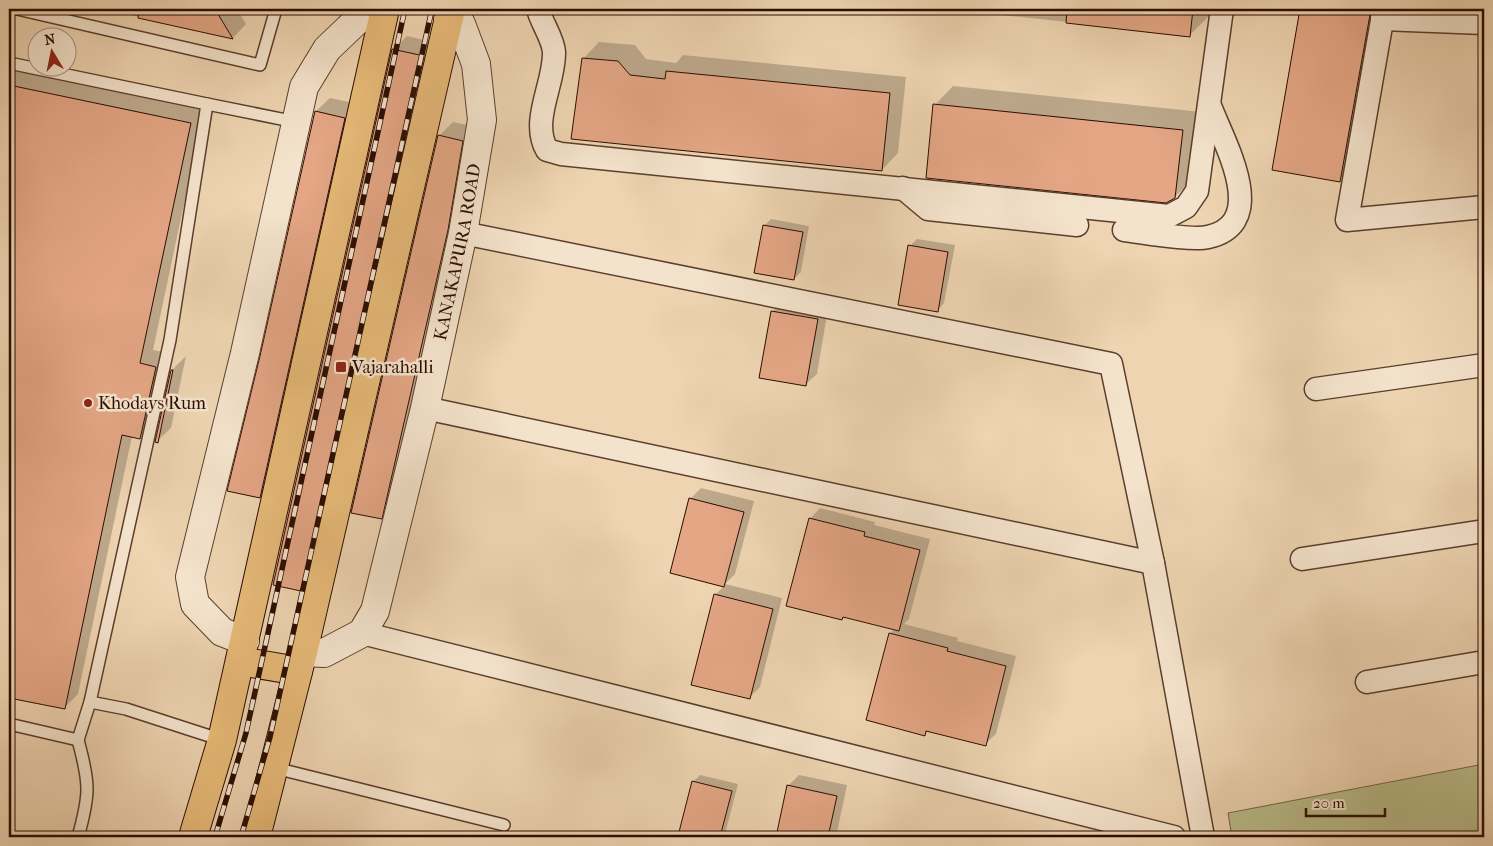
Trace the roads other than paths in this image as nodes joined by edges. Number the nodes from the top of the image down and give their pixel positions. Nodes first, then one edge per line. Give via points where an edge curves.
1 (17, 9) edge
2 (276, 9) edge
3 (369, 9) edge
4 (386, 9) edge
5 (538, 9) edge
6 (1222, 9) edge
7 (1383, 14) edge
8 (450, 15) edge
9 (1484, 23) edge
10 (9, 63) edge
11 (207, 104) junction
12 (1209, 104) junction
13 (296, 122) junction
14 (903, 188) junction
15 (1484, 207) edge
16 (1077, 225) dead end
17 (1124, 230) dead end
18 (463, 233) junction
19 (1484, 365) edge
20 (1316, 389) dead end
21 (425, 408) junction
22 (1484, 531) edge
23 (1302, 559) dead end
24 (1153, 563) junction
25 (362, 633) junction
26 (242, 651) junction
27 (300, 662) junction
28 (1484, 662) edge
29 (1367, 682) dead end
30 (90, 702) junction
31 (9, 724) edge
32 (78, 740) junction
33 (222, 740) junction
34 (274, 768) junction
35 (504, 825) dead end
36 (78, 837) edge
37 (193, 837) edge
38 (256, 837) edge
39 (1174, 837) edge
40 (1202, 837) edge

1 - 2 lane via 260,65
3 - 13 street via 327,49 304,88
4 - 26 highway
5 - 14 street via 554,51 542,115 542,142 548,150 561,154
6 - 12 street
7 - 9 street
7 - 15 street via 1348,220
8 - 18 street, KANAKAPURA ROAD via 461,24 476,64 482,120
8 - 27 highway, KANAKAPURA ROAD
10 - 11 lane
11 - 13 lane
11 - 30 lane via 170,340
12 - 14 street via 1197,191 1186,207 1169,216
12 - 17 street via 1241,188 1240,214 1224,231 1206,238
13 - 26 street via 247,344 190,577 195,604
14 - 16 street via 928,209
18 - 21 street, KANAKAPURA ROAD
18 - 24 street via 1110,364
19 - 20 street
21 - 24 street
21 - 25 street, KANAKAPURA ROAD via 375,612
22 - 23 street
24 - 40 street
25 - 27 street
25 - 39 street
26 - 27 highway
26 - 33 highway
27 - 34 highway, KANAKAPURA ROAD
28 - 29 street
30 - 32 lane
30 - 33 lane via 126,709
31 - 32 lane
32 - 36 lane via 88,776 87,804
33 - 37 highway
34 - 35 lane
34 - 38 highway, KANAKAPURA ROAD

